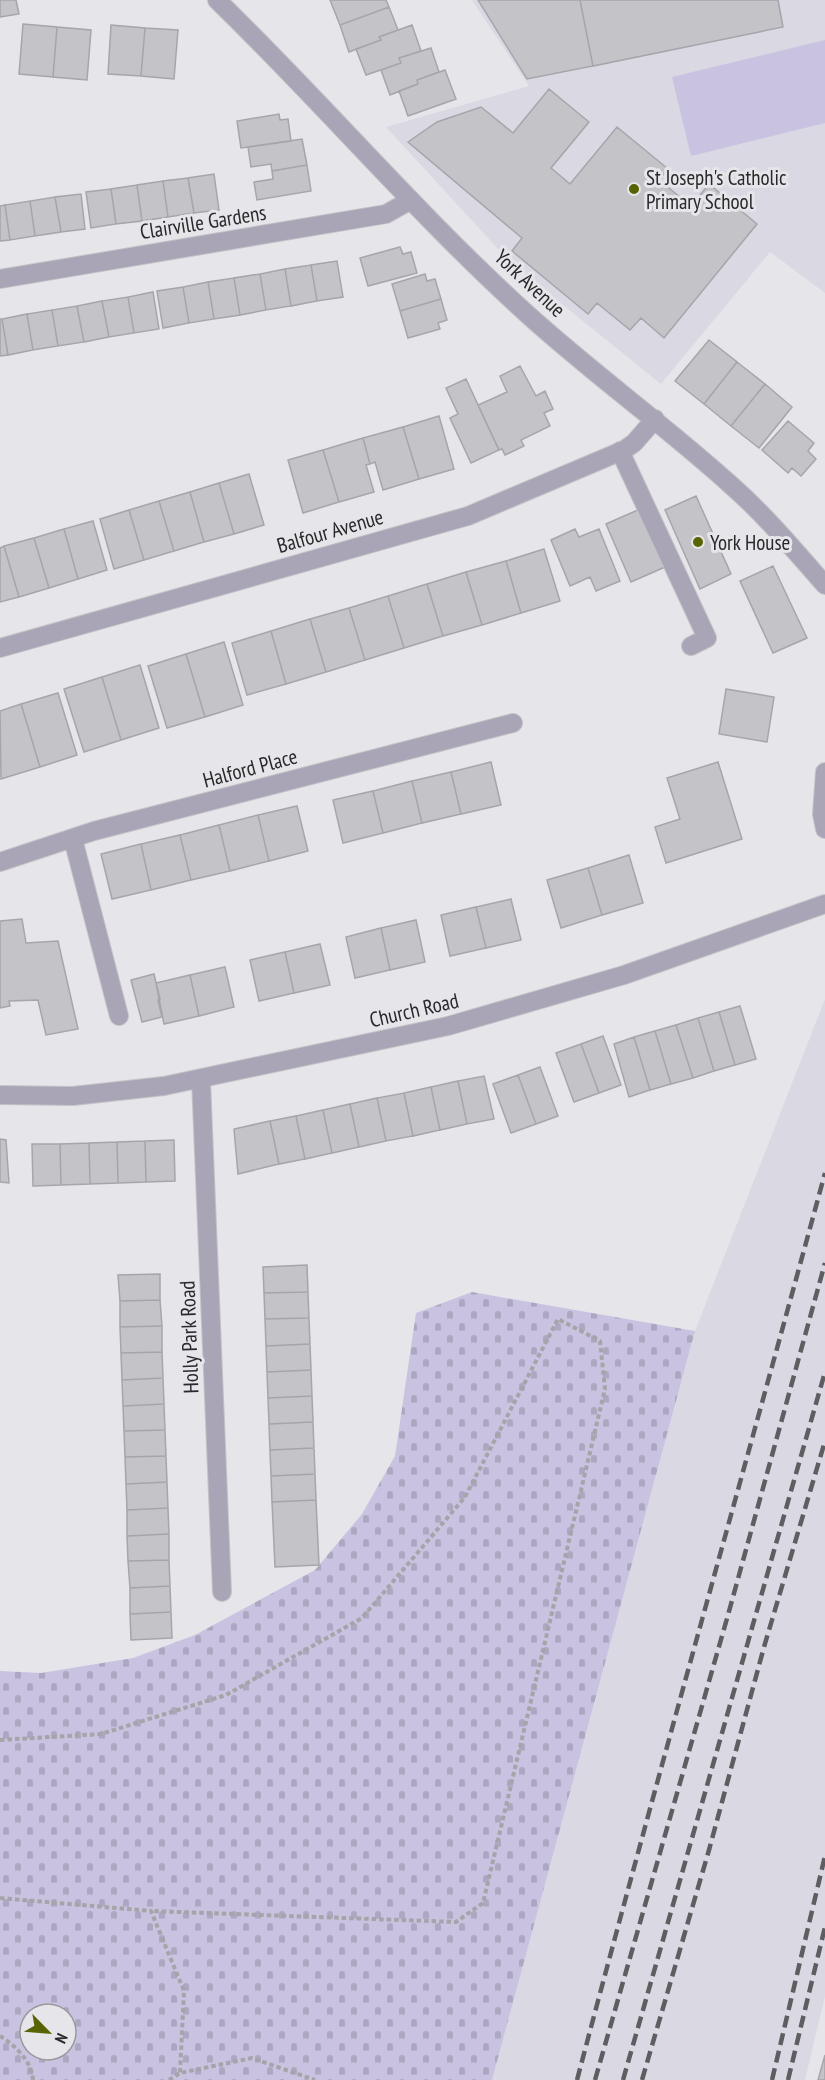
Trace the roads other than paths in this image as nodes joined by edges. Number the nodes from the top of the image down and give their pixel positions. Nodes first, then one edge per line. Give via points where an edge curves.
1 (217, 0) edge
2 (411, 200) junction
3 (0, 279) edge
4 (655, 419) junction
5 (622, 450) junction
6 (825, 585) edge
7 (692, 646) dead end
8 (0, 648) edge
9 (513, 723) dead end
10 (825, 772) edge
11 (825, 829) edge
12 (73, 838) junction
13 (0, 862) edge
14 (825, 904) edge
15 (119, 1016) dead end
16 (201, 1080) junction
17 (0, 1095) edge
18 (222, 1592) dead end

1 - 2 street, York Avenue
2 - 3 street, Clairville Gardens via 386,214
2 - 4 street, York Avenue via 527,314
4 - 5 street, Balfour Avenue via 634,443
4 - 6 street, York Avenue via 733,487
5 - 7 street via 707,638
5 - 8 street, Balfour Avenue via 468,516
9 - 12 street, Halford Place
10 - 11 street
12 - 13 street, Halford Place
12 - 15 street
14 - 16 street, Church Road via 624,975 448,1026
16 - 17 street, Church Road via 73,1096
16 - 18 street, Holly Park Road

